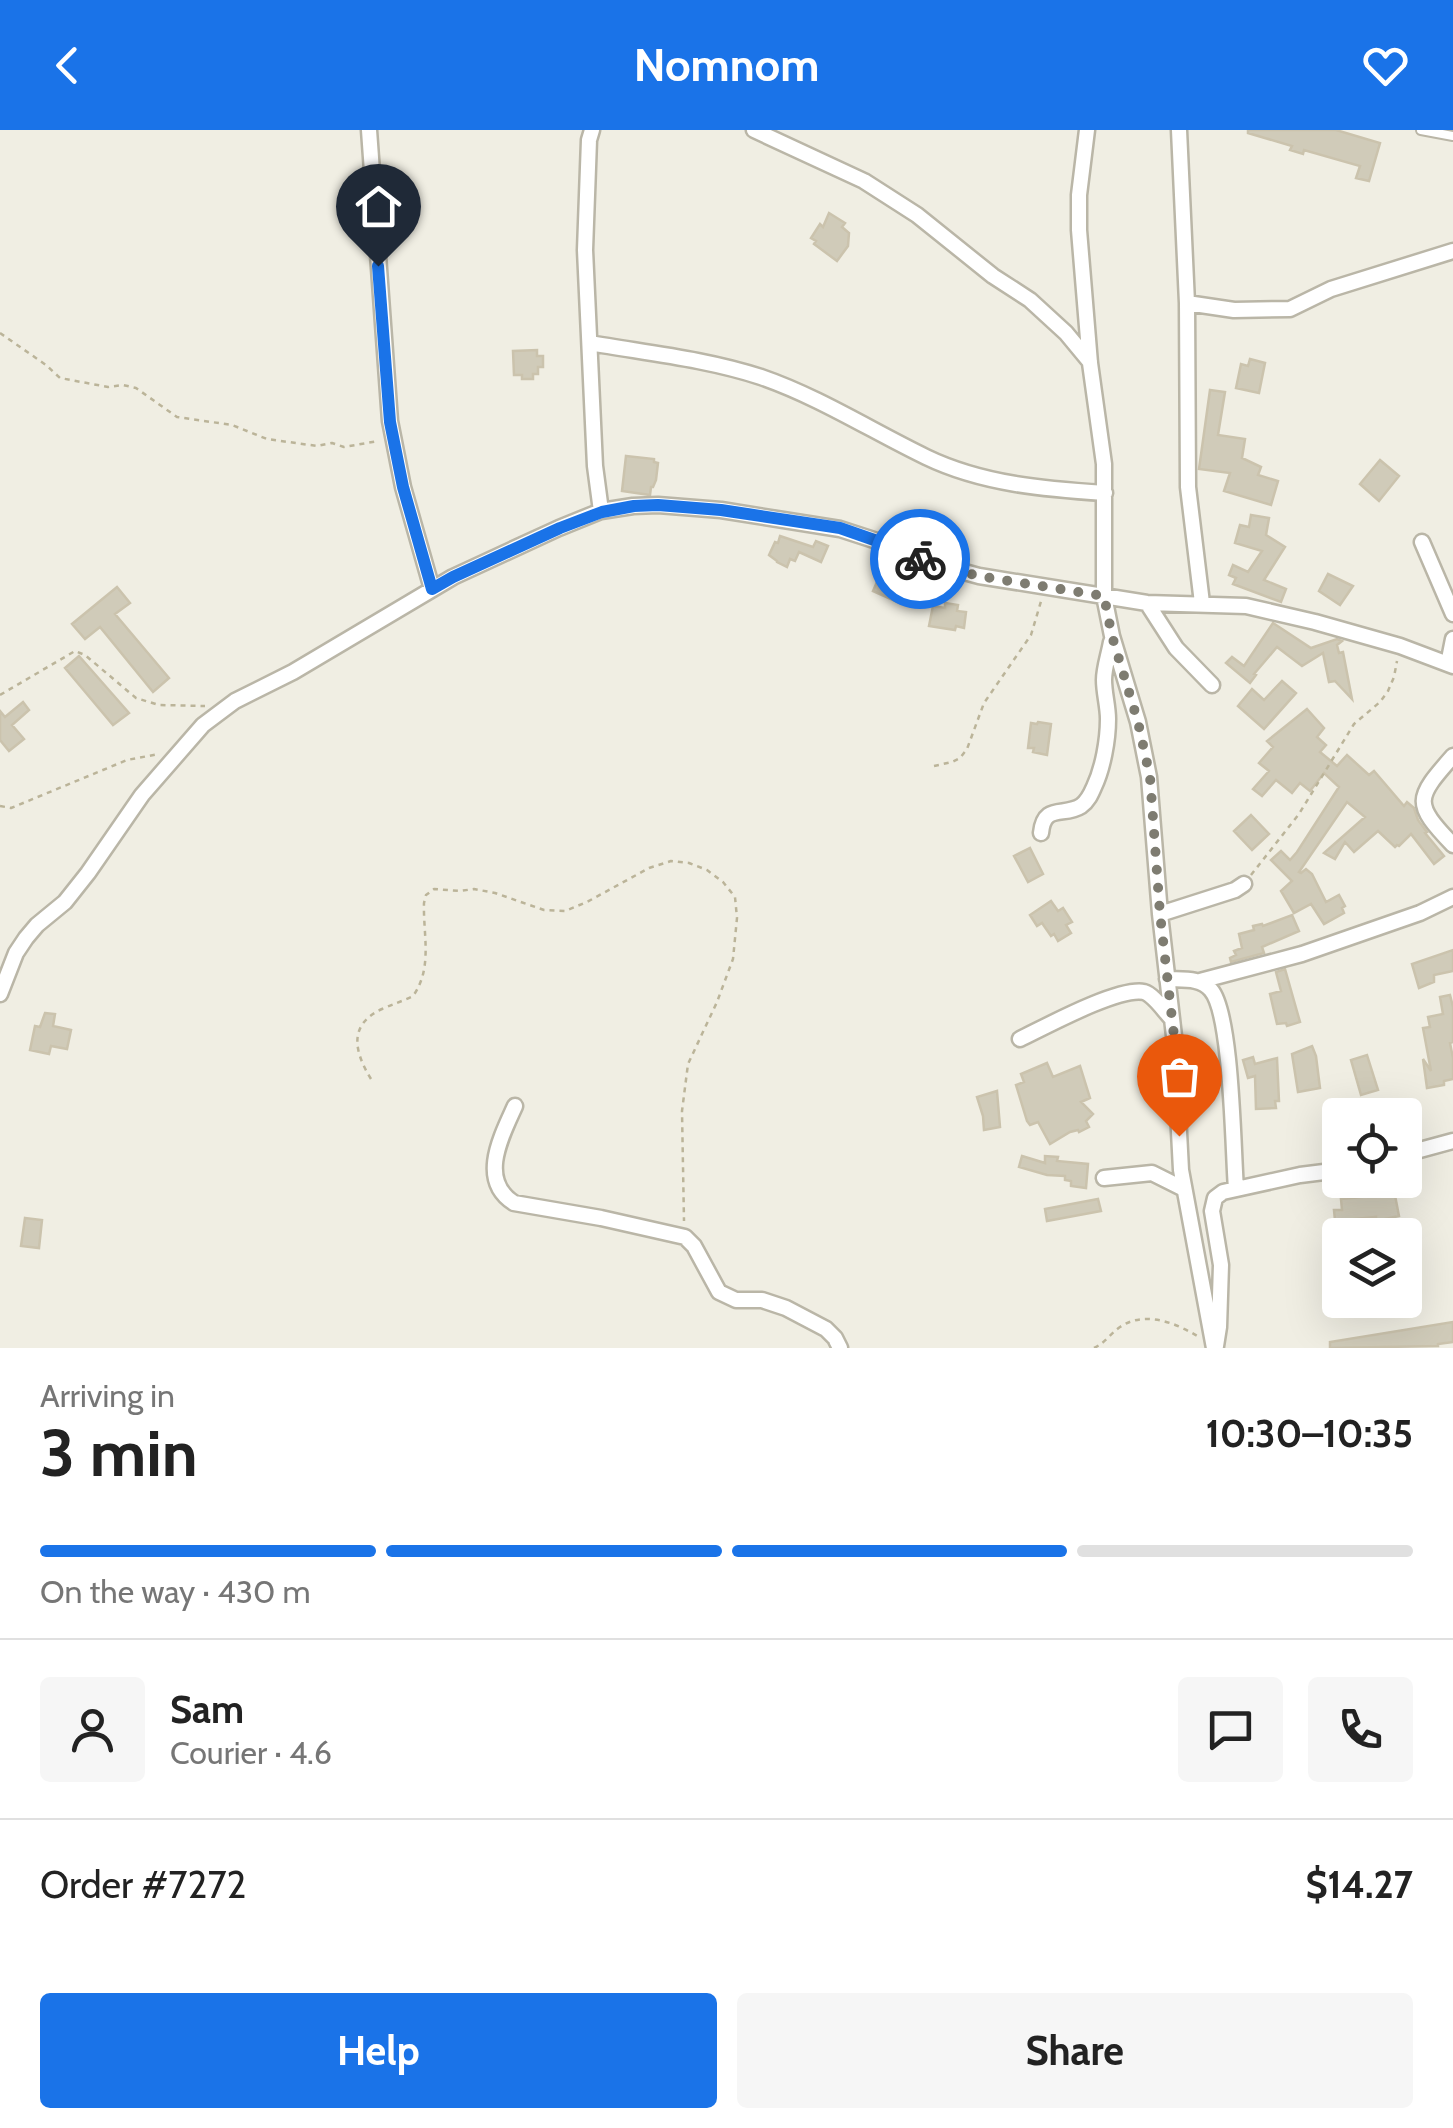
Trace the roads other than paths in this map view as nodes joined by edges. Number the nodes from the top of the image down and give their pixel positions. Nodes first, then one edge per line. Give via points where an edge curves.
1 (369, 130) edge
2 (592, 130) edge
3 (754, 130) edge
4 (1086, 130) edge
5 (1179, 130) edge
6 (1421, 130) edge
7 (1453, 136) edge
8 (1453, 252) edge
9 (1187, 304) junction
10 (590, 344) junction
11 (1090, 362) junction
12 (1104, 492) junction
13 (602, 512) junction
14 (1422, 542) dead end
15 (432, 589) junction
16 (1104, 596) junction
17 (1147, 603) junction
18 (1202, 603) junction
19 (1453, 614) edge
20 (1112, 636) junction
21 (1453, 638) edge
22 (1450, 665) edge
23 (1212, 685) dead end
24 (1453, 756) edge
25 (1041, 833) dead end
26 (1453, 845) edge
27 (1244, 884) road end
28 (1453, 898) edge
29 (1160, 914) junction
30 (1167, 979) junction
31 (1200, 981) junction
32 (0, 994) edge
33 (1172, 1020) junction
34 (1020, 1039) dead end
35 (515, 1106) dead end
36 (1453, 1141) edge
37 (1422, 1149) edge
38 (1322, 1172) edge
39 (1104, 1178) dead end
40 (1184, 1189) junction
41 (1236, 1189) junction
42 (1214, 1347) edge
43 (840, 1348) edge

1 - 15 street via 387,400
2 - 10 street via 585,250
3 - 11 street via 918,215 1030,300
4 - 11 street via 1079,230
5 - 9 street
6 - 7 lane
8 - 9 street via 1331,289 1290,309
9 - 18 street via 1188,487
10 - 12 street via 762,378 928,458 985,478
10 - 13 street
11 - 12 street
12 - 16 street
13 - 15 street
13 - 16 street via 658,505 840,528 978,576
14 - 19 street
15 - 32 street via 203,725 142,795 65,902 26,938
16 - 17 street
16 - 20 street
17 - 18 street
17 - 23 street via 1176,648
18 - 22 street via 1246,606
20 - 25 street via 1104,680 1108,720 1096,782 1077,809 1046,817
20 - 29 street via 1150,777
21 - 22 street
24 - 26 street via 1432,780 1423,807
27 - 29 street
28 - 31 street via 1302,954
29 - 30 street
30 - 31 street
30 - 33 street
31 - 41 street via 1212,990 1223,1018
33 - 34 street via 1142,992 1101,1001
33 - 40 street
35 - 43 street via 496,1159 494,1177 503,1196 685,1237 719,1292 786,1308 826,1329
36 - 37 street
38 - 41 street
39 - 40 street via 1152,1173
40 - 42 street
41 - 42 street via 1212,1203 1221,1265

